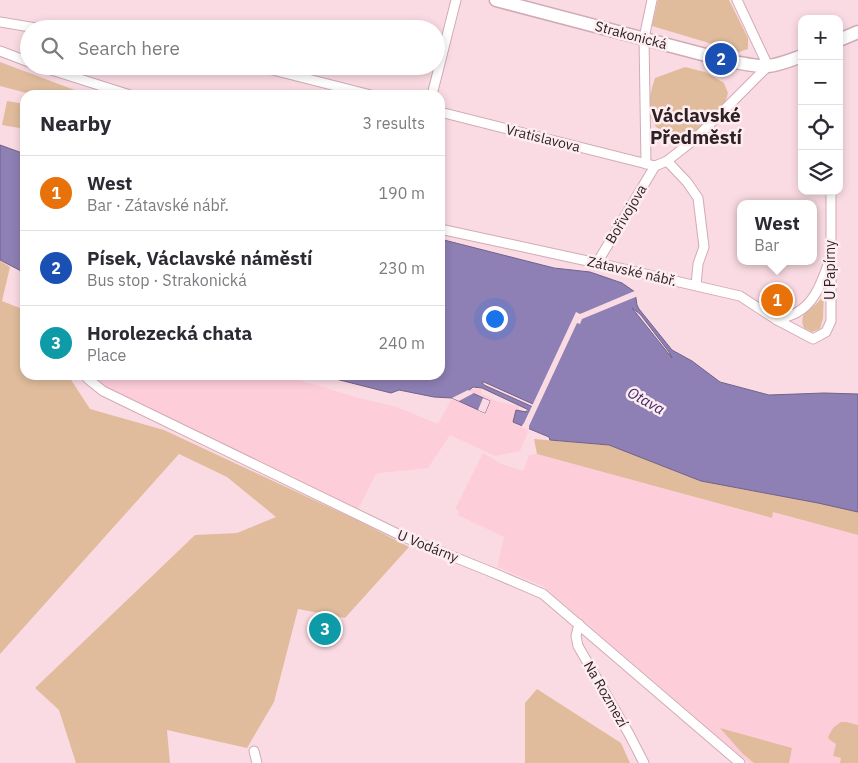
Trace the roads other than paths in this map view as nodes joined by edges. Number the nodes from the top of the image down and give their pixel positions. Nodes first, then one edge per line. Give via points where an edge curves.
1 (456, 0) edge
2 (496, 0) edge
3 (652, 0) edge
4 (737, 0) edge
5 (0, 22) edge
6 (20, 25) edge
7 (858, 32) edge
8 (644, 38) junction
9 (843, 38) edge
10 (445, 44) edge
11 (0, 51) edge
12 (798, 58) edge
13 (20, 59) edge
14 (768, 66) junction
15 (67, 75) edge
16 (292, 75) edge
17 (437, 75) edge
18 (114, 90) edge
19 (351, 90) edge
20 (433, 90) edge
21 (445, 113) edge
22 (667, 161) junction
23 (651, 165) junction
24 (830, 195) edge
25 (445, 230) edge
26 (830, 260) junction
27 (597, 263) junction
28 (696, 285) junction
29 (777, 320) junction
30 (814, 339) joint
31 (89, 380) edge
32 (579, 624) junction
33 (254, 751) dead end
34 (257, 763) edge
35 (644, 763) edge
36 (740, 763) edge

1 - 10 street
2 - 8 main road, Strakonická
3 - 8 street
4 - 14 street
5 - 6 street
7 - 9 main road
8 - 14 main road, Strakonická via 721,59
8 - 23 street
11 - 13 street
12 - 14 main road
14 - 22 street via 695,139
15 - 18 street
16 - 19 street
17 - 20 street
21 - 23 street, Vratislavova
22 - 23 street
22 - 28 street via 698,198 704,247
23 - 27 street, Bořivojova
24 - 26 street, U Papírny
25 - 27 street, Zátavské nábř.
26 - 29 street via 812,300 798,312
26 - 30 street, U Papírny via 831,321 826,332
27 - 28 street, Zátavské nábř.
28 - 29 street, Zátavské nábř. via 740,296
29 - 30 street, Zátavské nábř.
31 - 32 street, U Vodárny via 103,391 387,529 543,594
32 - 35 street, Na Rozmezí via 578,646
32 - 36 street, U Vodárny
33 - 34 street

